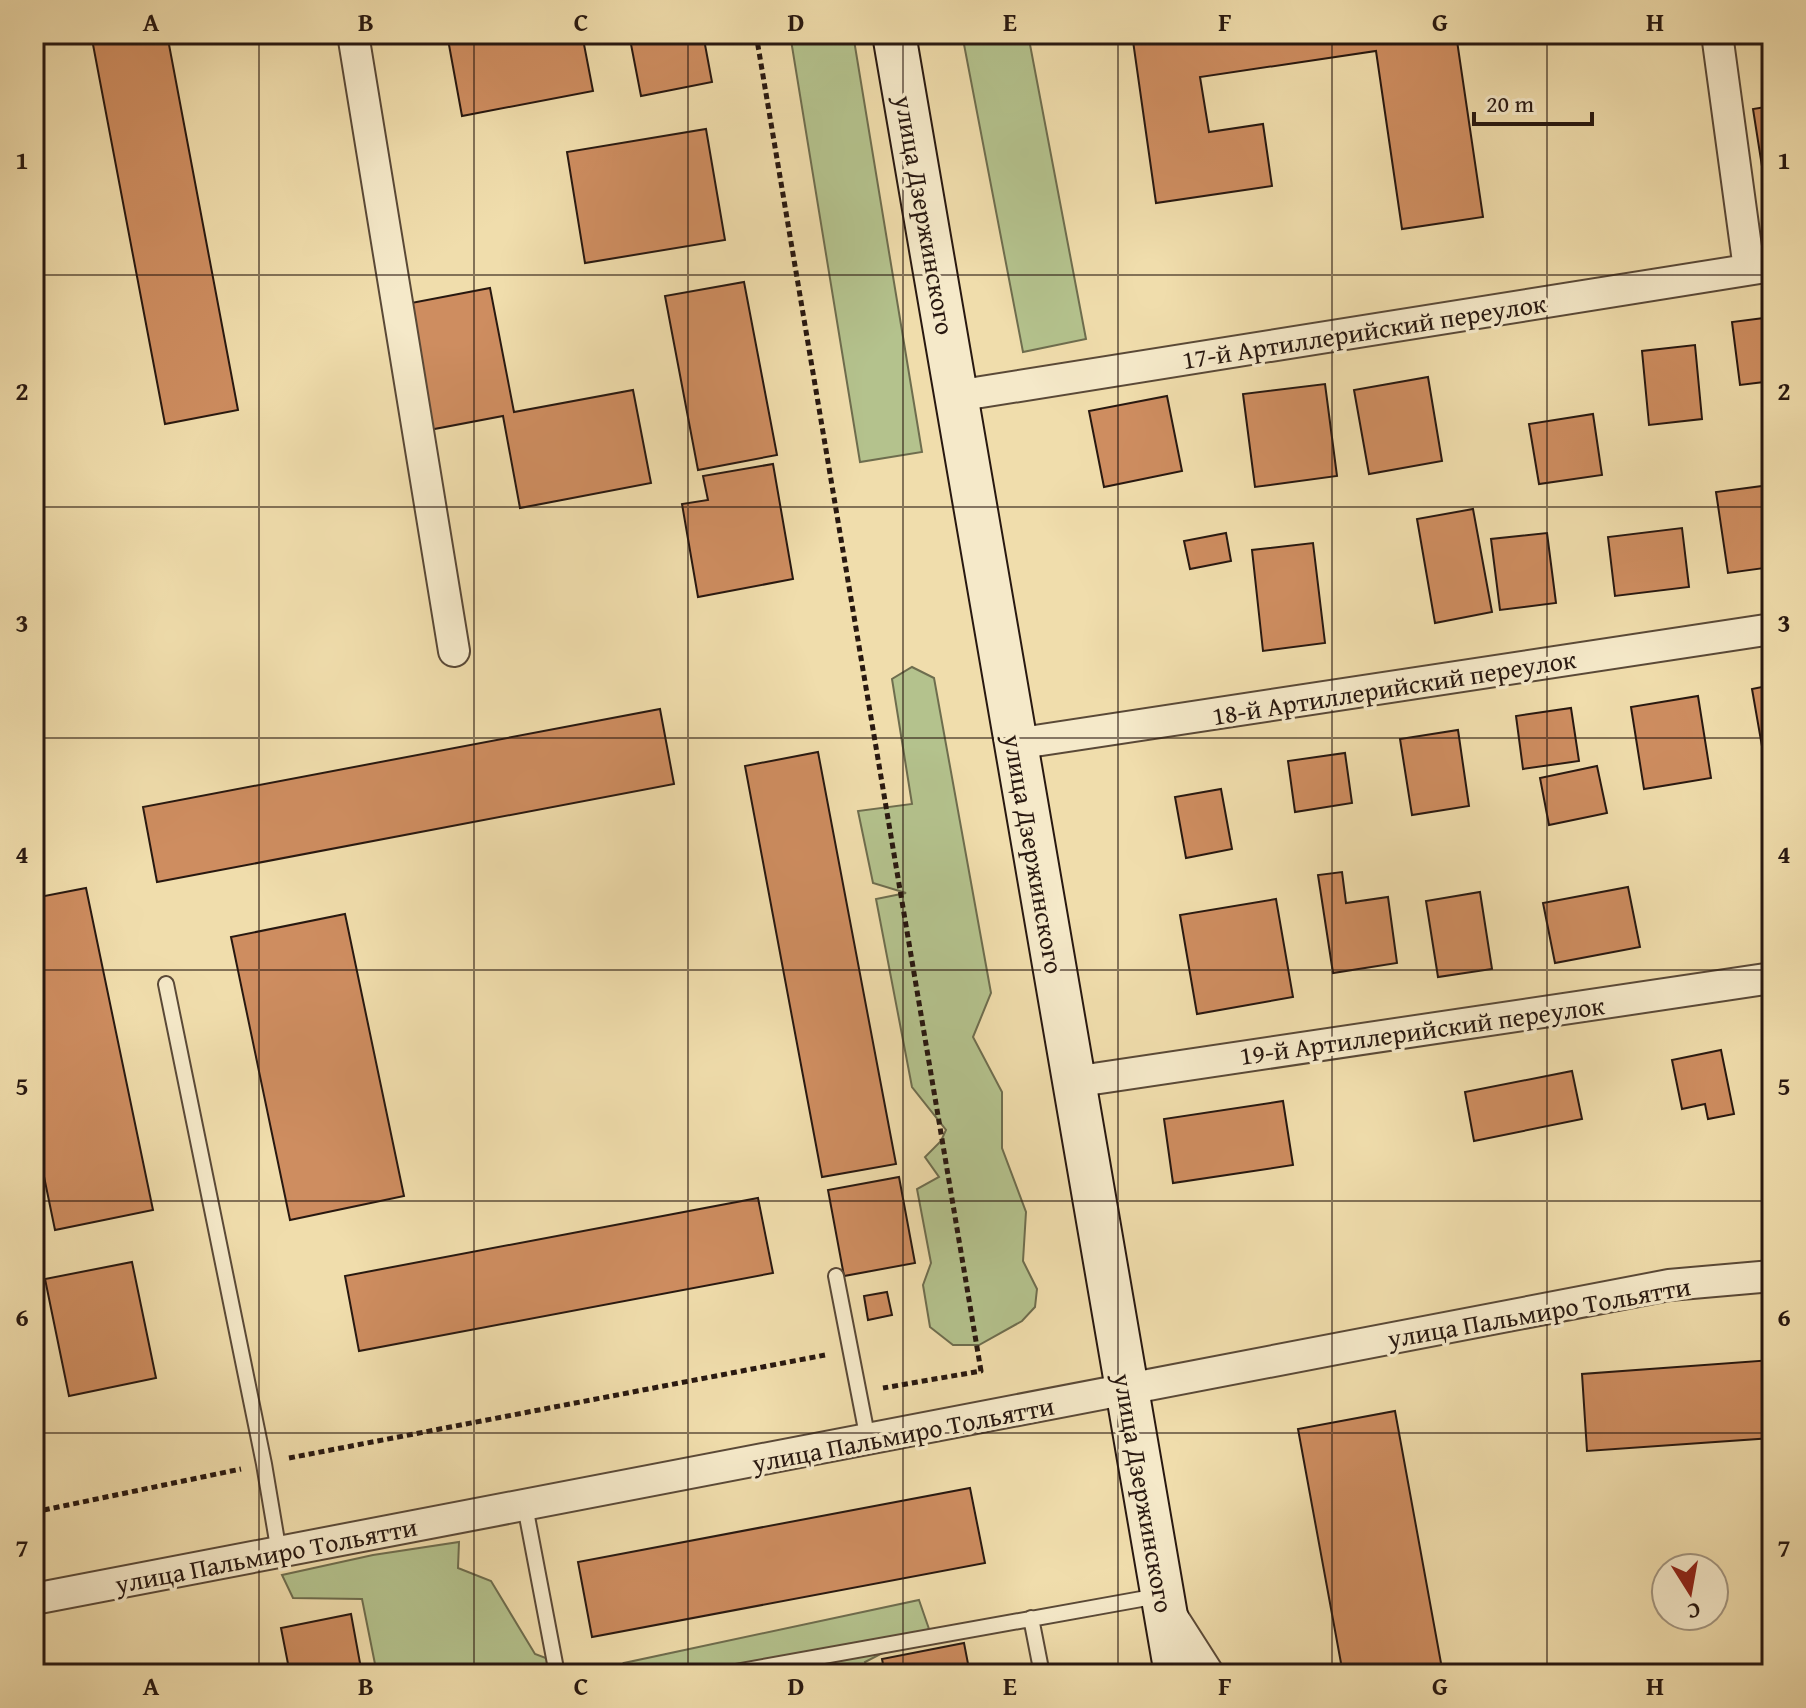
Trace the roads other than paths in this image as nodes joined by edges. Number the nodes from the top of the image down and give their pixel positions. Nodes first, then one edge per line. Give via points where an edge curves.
1 (353, 34) edge
2 (894, 34) edge
3 (1717, 34) edge
4 (1761, 267) edge
5 (956, 396) junction
6 (1772, 629) edge
7 (454, 651) dead end
8 (1015, 744) junction
9 (1772, 978) edge
10 (166, 984) dead end
11 (1073, 1082) junction
12 (836, 1276) dead end
13 (1772, 1276) edge
14 (1126, 1391) junction
15 (868, 1441) junction
16 (525, 1506) junction
17 (279, 1553) junction
18 (34, 1599) edge
19 (1164, 1604) junction
20 (1031, 1618) junction
21 (557, 1674) edge
22 (724, 1674) edge
23 (1042, 1674) edge
24 (1176, 1674) edge
25 (1204, 1674) edge

1 - 7 street
2 - 5 main road, улица Дзержинского
3 - 4 street
4 - 5 street, 17-й Артиллерийский переулок
5 - 8 main road, улица Дзержинского
6 - 8 street, 18-й Артиллерийский переулок
8 - 11 main road, улица Дзержинского
9 - 11 street, 19-й Артиллерийский переулок
10 - 17 lane
11 - 14 main road, улица Дзержинского
12 - 15 lane
13 - 14 street, улица Пальмиро Тольятти via 1669,1285
14 - 15 street, улица Пальмиро Тольятти
14 - 19 main road, улица Дзержинского
15 - 16 street, улица Пальмиро Тольятти
16 - 17 street, улица Пальмиро Тольятти
16 - 21 lane
17 - 18 street, улица Пальмиро Тольятти
19 - 20 lane
19 - 24 main road, улица Дзержинского
19 - 25 street
20 - 22 lane
20 - 23 lane

